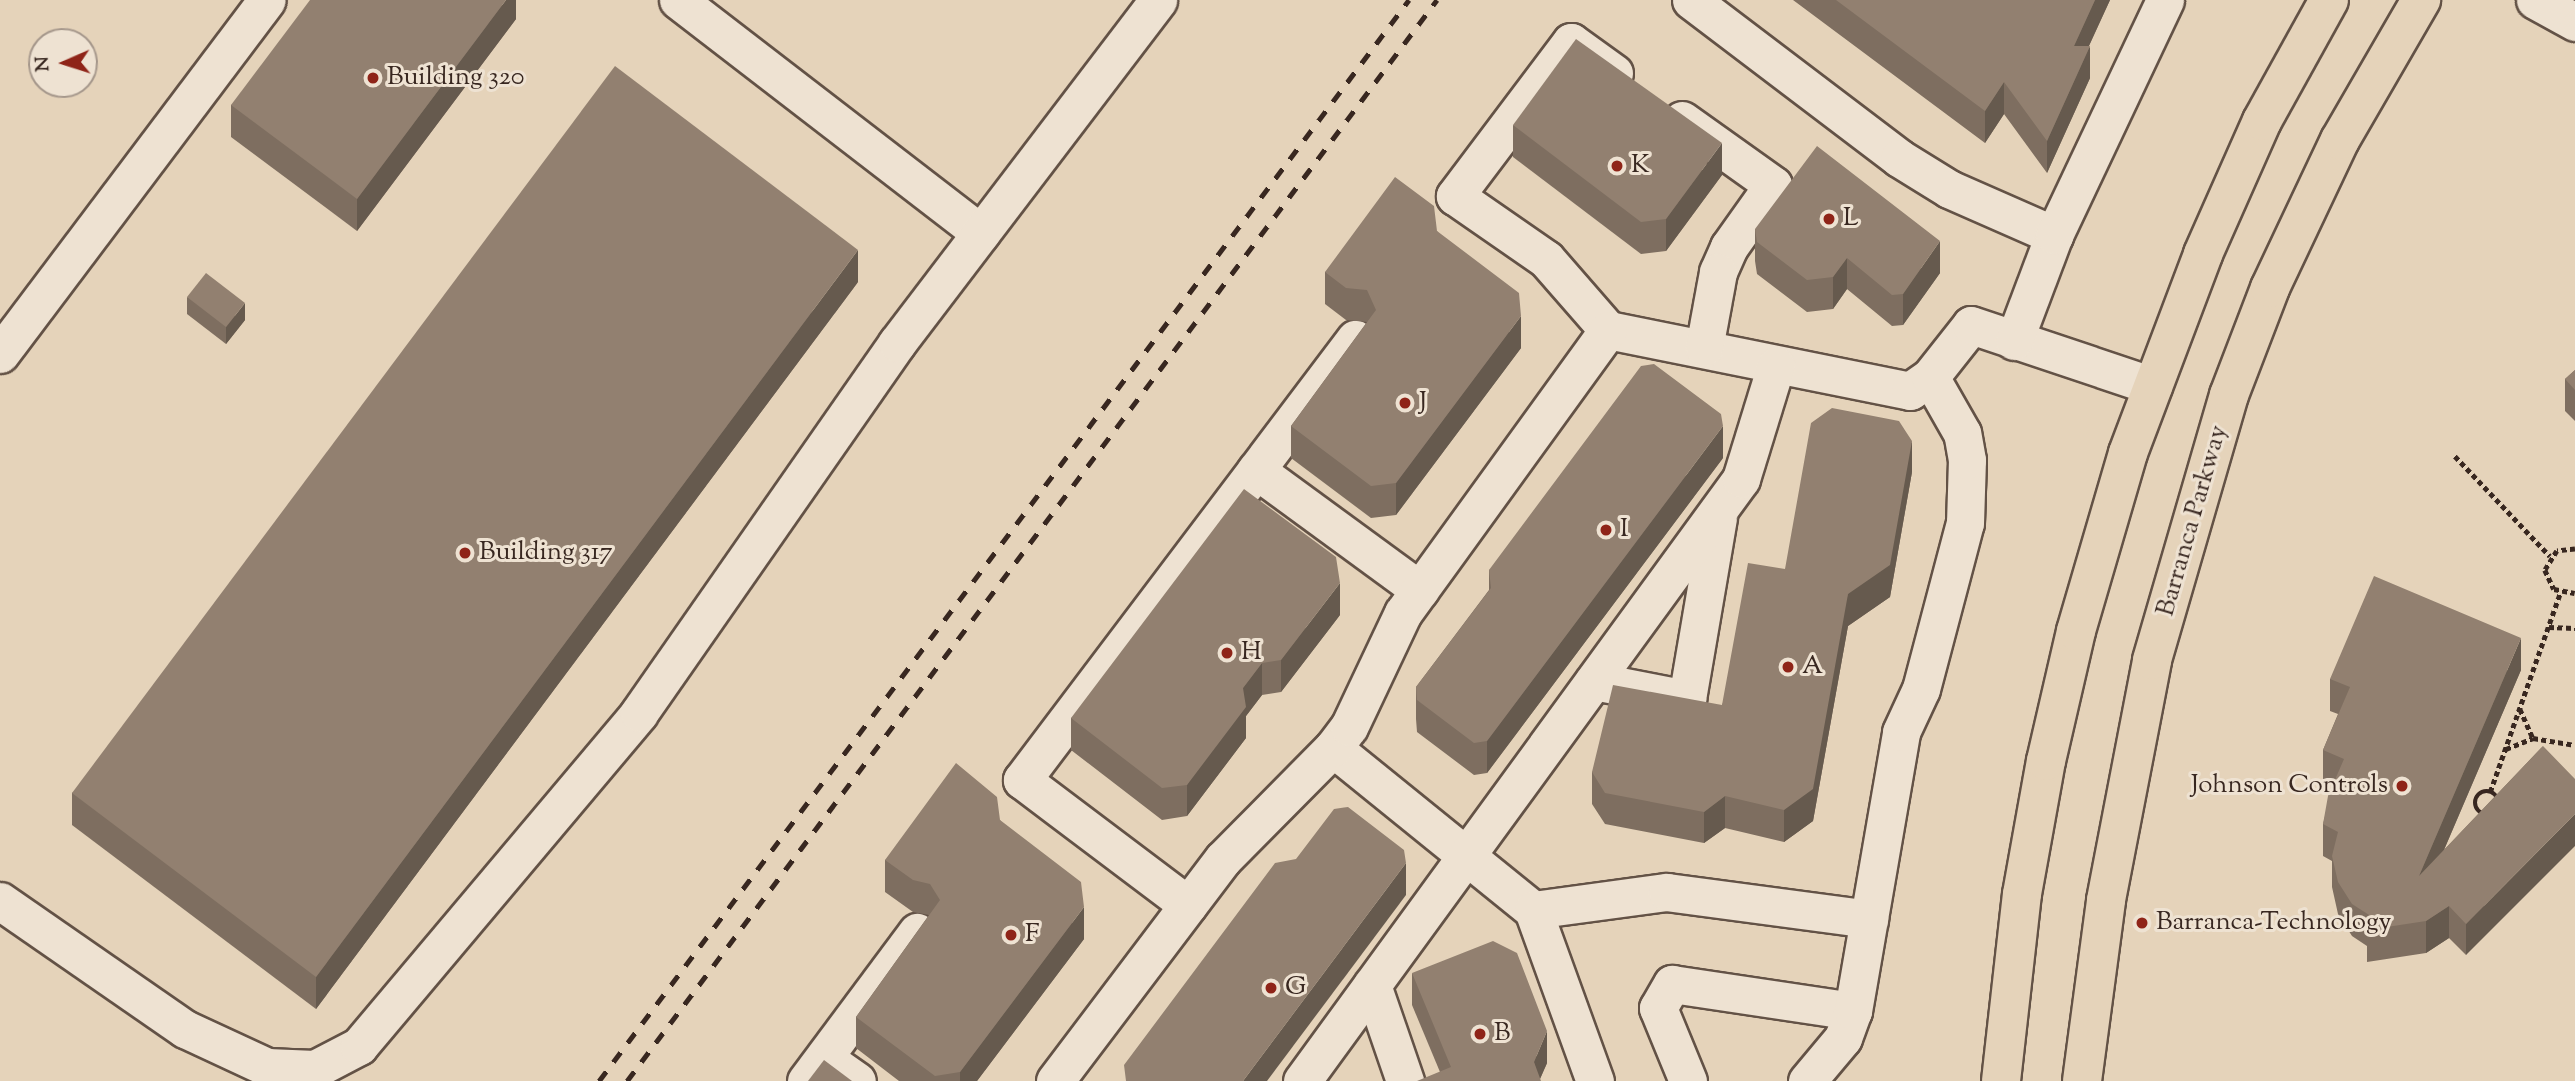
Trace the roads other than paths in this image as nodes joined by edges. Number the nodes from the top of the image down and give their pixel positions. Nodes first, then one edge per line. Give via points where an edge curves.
1 (267, 0) edge
2 (678, 0) edge
3 (1158, 0) edge
4 (1691, 0) edge
5 (2165, 0) edge
6 (2329, 0) edge
7 (2421, 0) edge
8 (2535, 0) edge
9 (2575, 22) edge
10 (981, 233) junction
11 (2053, 235) junction
12 (1608, 330) junction
13 (1355, 339) edge
14 (2014, 341) junction
15 (1704, 348) junction
16 (0, 354) edge
17 (1776, 365) junction
18 (1930, 377) junction
19 (2153, 386) junction
20 (1256, 470) junction
21 (1720, 509) junction
22 (1420, 590) junction
23 (1594, 681) junction
24 (1333, 748) junction
25 (1466, 856) junction
26 (0, 901) edge
27 (1188, 905) junction
28 (1533, 910) junction
29 (1869, 919) junction
30 (917, 932) edge
31 (1372, 985) junction
32 (1853, 1011) junction
33 (815, 1069) edge
34 (857, 1081) edge
35 (1055, 1081) edge
36 (1302, 1081) edge
37 (1405, 1081) edge
38 (1595, 1081) edge
39 (1688, 1081) edge
40 (1807, 1081) edge
41 (2001, 1081) edge
42 (2082, 1081) edge

1 - 16 street
2 - 10 street
3 - 10 street
4 - 11 street via 1899,158 1949,189
5 - 11 street
6 - 19 main road via 2262,121 2203,254
7 - 42 main road, Barranca Parkway via 2340,140 2270,288 2229,395 2147,687 2106,900
8 - 9 street
10 - 26 street via 897,343 639,713 359,1046 315,1069 267,1067 185,1029
11 - 14 street
12 - 15 street
12 - 15 street via 1546,258 1455,196 1570,42 1773,185 1728,247 1718,272
12 - 22 street
13 - 20 street
14 - 18 street via 1971,325
14 - 19 street
15 - 17 street
17 - 18 street via 1889,391 1910,391
17 - 21 street via 1741,480
18 - 29 street via 1962,433 1967,460 1965,523 1921,689 1900,732
19 - 41 main road via 2128,453 2077,631 2046,761 2022,894
20 - 22 street
20 - 27 street via 1022,780
21 - 23 street
21 - 23 street via 1686,699
22 - 24 street
23 - 25 street
24 - 25 street
24 - 27 street via 1223,859
25 - 28 street
25 - 31 street
27 - 35 street
28 - 29 street via 1667,892
28 - 38 street
29 - 32 street
30 - 33 street
31 - 36 street
31 - 37 street
32 - 39 street via 1672,984 1658,1008
32 - 40 street via 1843,1038
33 - 34 street

